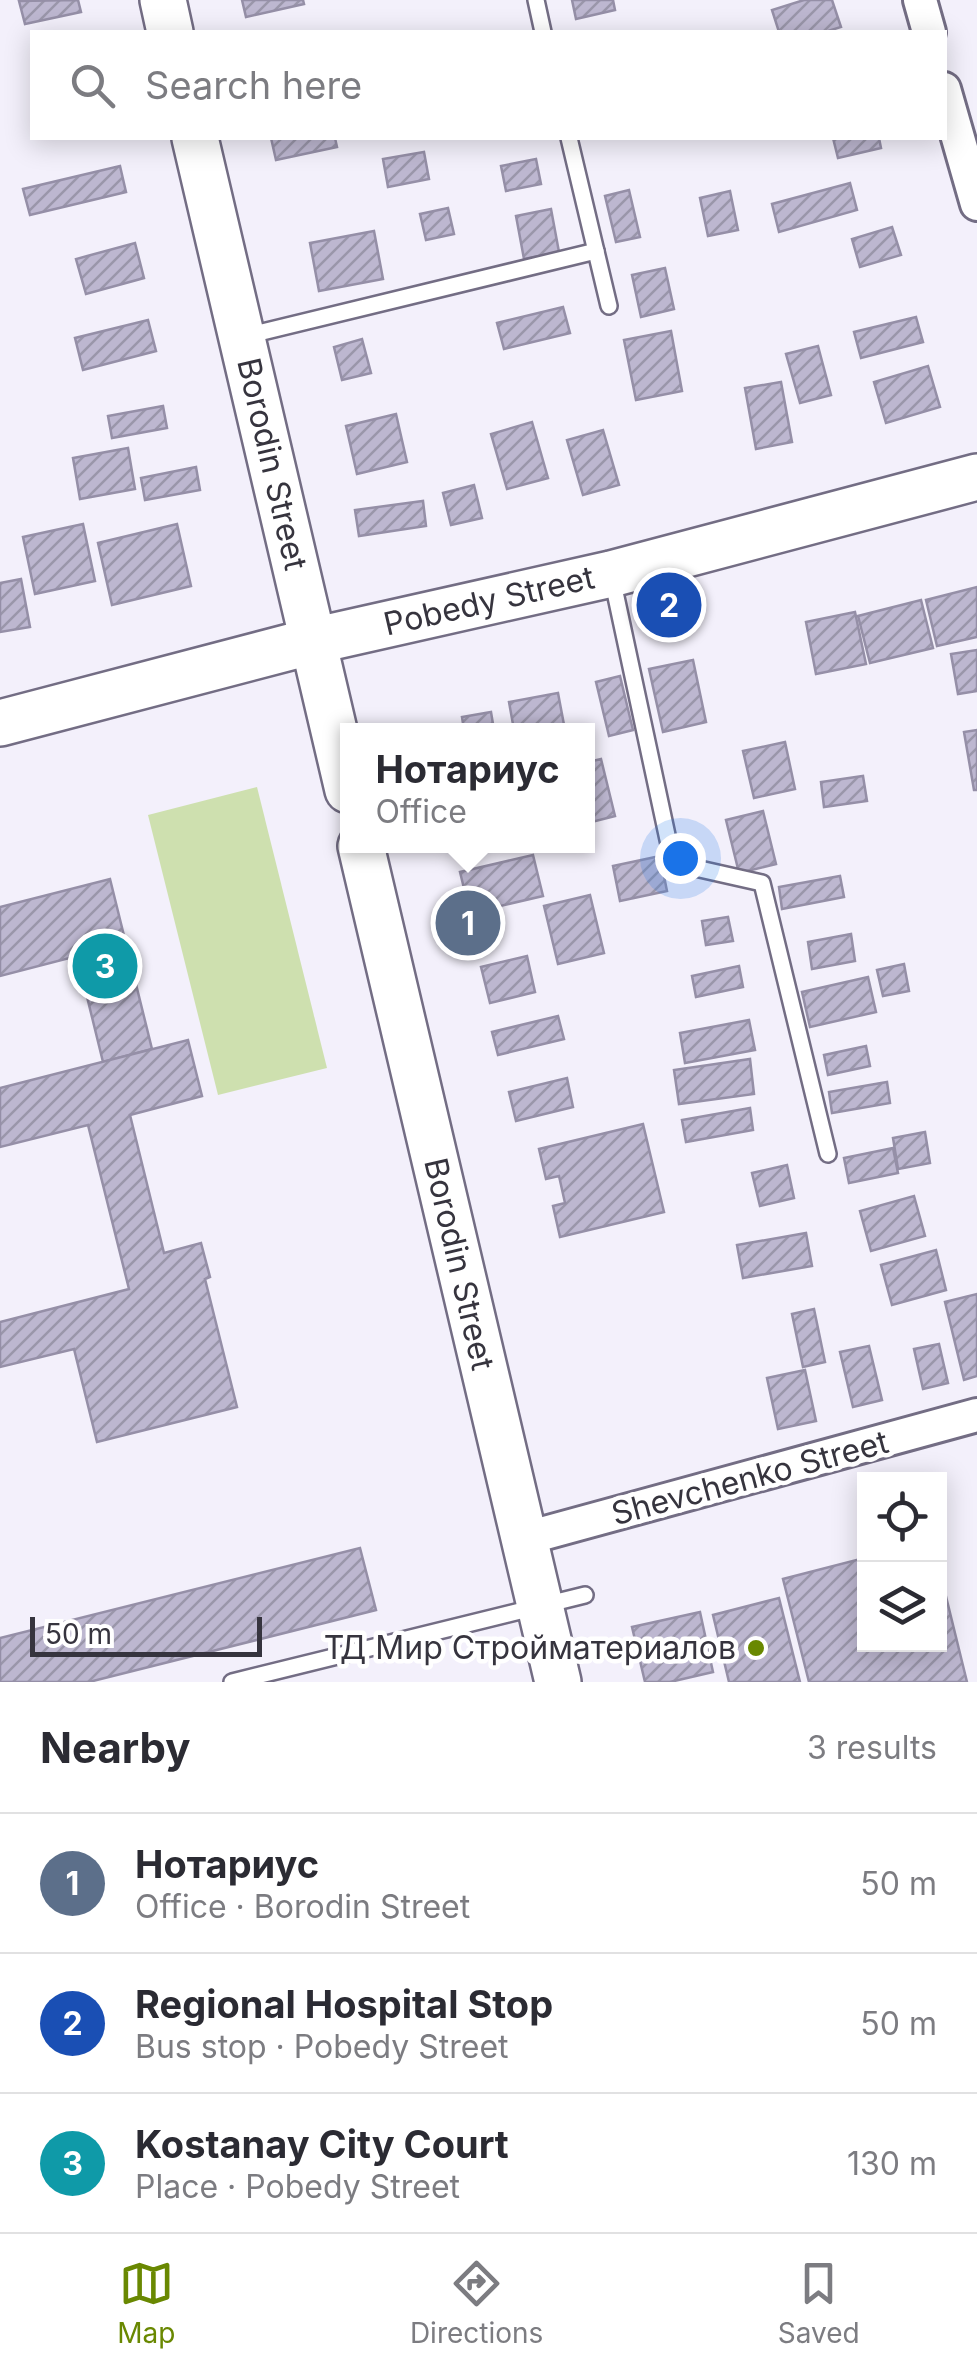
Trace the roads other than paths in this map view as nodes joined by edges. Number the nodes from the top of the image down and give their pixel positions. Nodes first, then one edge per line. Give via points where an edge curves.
1 (163, 0) edge
2 (536, 0) edge
3 (170, 30) edge
4 (543, 30) edge
5 (947, 99) edge
6 (195, 140) edge
7 (568, 140) edge
8 (977, 204) edge
9 (596, 252) junction
10 (609, 306) dead end
11 (242, 336) junction
12 (977, 476) edge
13 (611, 574) junction
14 (313, 641) junction
15 (0, 723) edge
16 (340, 756) edge
17 (363, 853) edge
18 (828, 1154) dead end
19 (977, 1415) edge
20 (524, 1540) junction
21 (585, 1595) dead end
22 (540, 1607) junction
23 (292, 1675) edge
24 (232, 1682) edge
25 (558, 1682) edge

1 - 3 street
2 - 4 lane
5 - 8 street
6 - 11 street, Borodin Street
7 - 9 lane
9 - 10 lane
9 - 11 lane
11 - 14 street, Borodin Street
12 - 13 street, Pobedy Street
13 - 14 street, Pobedy Street
13 - 18 lane via 673,863 762,883
14 - 15 street, Pobedy Street
14 - 16 street, Borodin Street
17 - 20 street, Borodin Street
19 - 20 street, Shevchenko Street
20 - 22 street, Borodin Street
21 - 22 lane
22 - 23 lane
22 - 25 street, Borodin Street
23 - 24 lane

